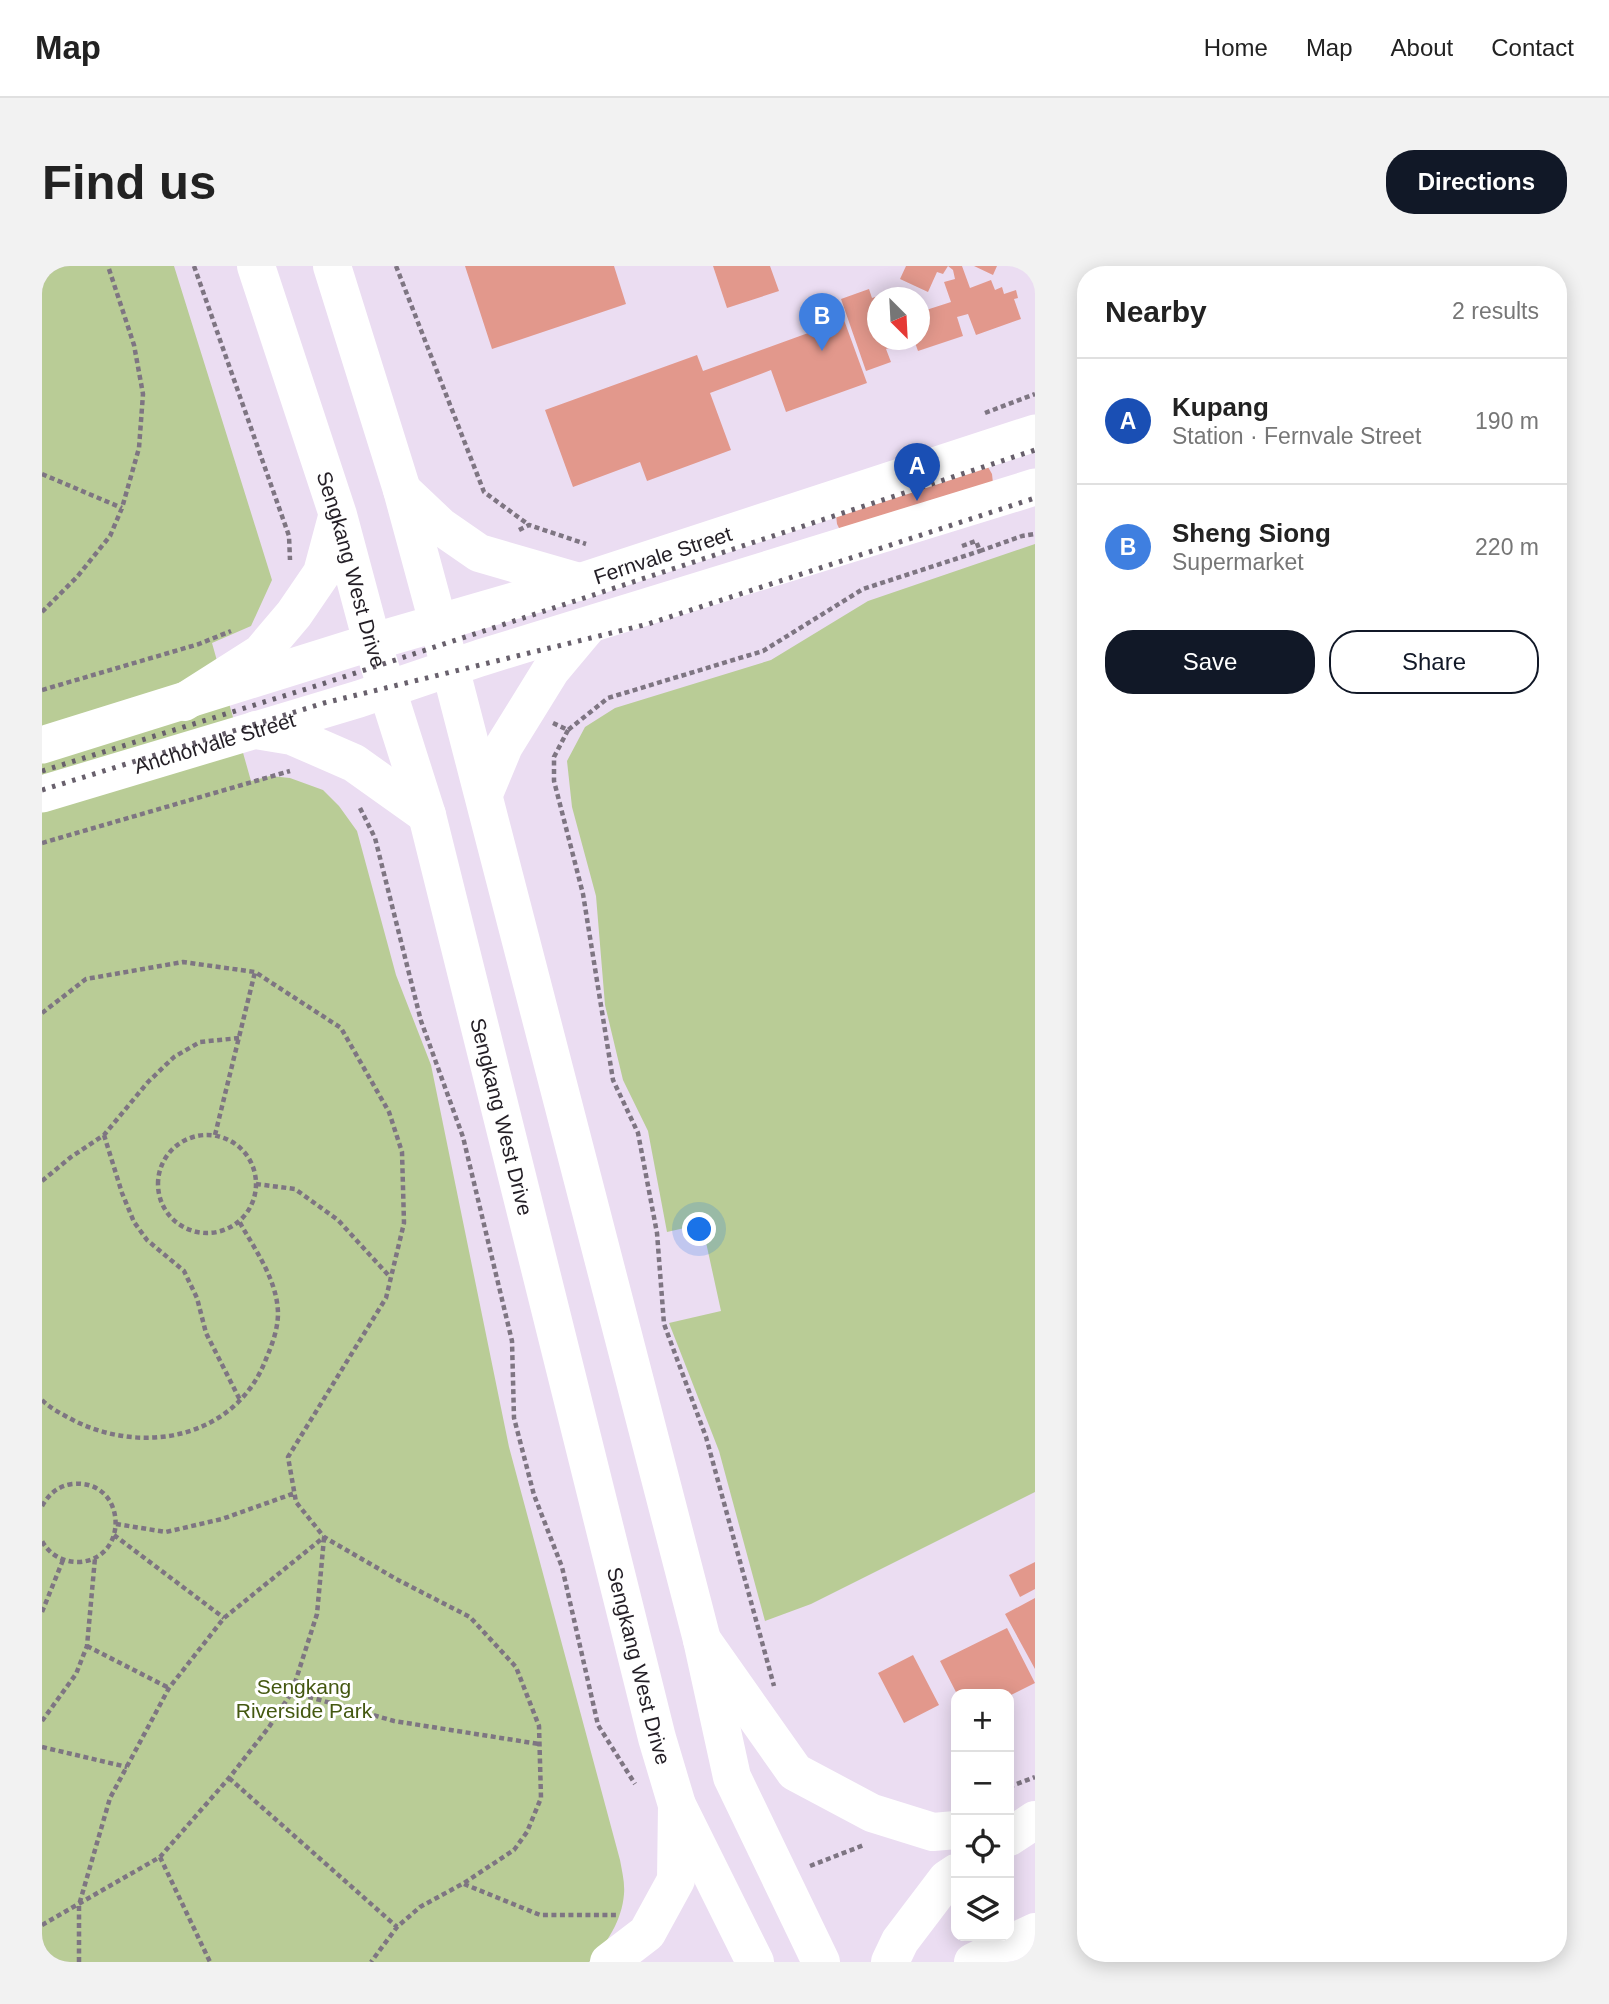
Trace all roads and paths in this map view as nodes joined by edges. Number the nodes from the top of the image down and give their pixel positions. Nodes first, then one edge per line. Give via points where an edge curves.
1 (108, 266) edge
2 (194, 266) edge
3 (256, 266) edge
4 (332, 266) edge
5 (396, 266) edge
6 (1035, 433) edge
7 (42, 474) edge
8 (1035, 487) edge
9 (402, 490) junction
10 (122, 508) junction
11 (338, 515) junction
12 (529, 525) dead end
13 (1035, 534) edge
14 (962, 546) dead end
15 (980, 551) junction
16 (290, 567) dead end
17 (579, 582) junction
18 (42, 612) edge
19 (438, 623) junction
20 (587, 627) junction
21 (372, 642) junction
22 (450, 667) junction
23 (287, 670) junction
24 (387, 689) junction
25 (184, 702) junction
26 (528, 711) junction
27 (302, 716) junction
28 (256, 730) junction
29 (568, 730) junction
30 (42, 745) edge
31 (294, 770) dead end
32 (42, 794) edge
33 (484, 794) junction
34 (355, 802) dead end
35 (427, 815) junction
36 (42, 843) edge
37 (255, 972) junction
38 (42, 1013) edge
39 (239, 1038) junction
40 (104, 1135) junction
41 (215, 1135) junction
42 (42, 1181) edge
43 (256, 1184) junction
44 (239, 1221) junction
45 (391, 1278) junction
46 (240, 1400) junction
47 (42, 1401) edge
48 (295, 1493) junction
49 (42, 1506) edge
50 (116, 1524) junction
51 (114, 1535) junction
52 (324, 1537) junction
53 (42, 1541) edge
54 (96, 1557) junction
55 (64, 1560) junction
56 (42, 1612) edge
57 (224, 1618) junction
58 (758, 1632) dead end
59 (702, 1640) junction
60 (87, 1646) junction
61 (169, 1688) junction
62 (292, 1692) junction
63 (42, 1721) edge
64 (539, 1744) junction
65 (42, 1747) edge
66 (127, 1767) junction
67 (1035, 1777) edge
68 (229, 1778) junction
69 (1014, 1785) edge
70 (638, 1791) dead end
71 (677, 1805) junction
72 (951, 1830) edge
73 (160, 1857) junction
74 (951, 1876) edge
75 (79, 1905) junction
76 (42, 1925) edge
77 (397, 1927) junction
78 (1035, 1932) edge
79 (79, 1962) edge
80 (210, 1962) edge
81 (371, 1962) edge
82 (609, 1962) edge
83 (755, 1962) edge
84 (821, 1962) edge
85 (890, 1962) edge
86 (973, 1962) edge

1 - 10 path via 134,345 144,394 139,448
2 - 16 path via 289,536
3 - 11 main road, Sengkang West Drive
4 - 9 main road
5 - 12 path via 484,492
6 - 17 street, Fernvale Street
7 - 10 path
8 - 20 street
9 - 17 main road via 440,526 479,553
9 - 19 main road
10 - 18 path via 110,536
11 - 21 main road, Sengkang West Drive
11 - 25 main road via 322,573 294,614 261,653
13 - 15 path
14 - 15 path via 976,541
15 - 29 path via 863,589 763,651 608,698
17 - 19 street, Fernvale Street
19 - 21 street, Fernvale Street
19 - 22 main road
20 - 22 street
20 - 26 main road via 551,670
21 - 23 street, Fernvale Street
21 - 24 main road, Sengkang West Drive
22 - 24 street
22 - 33 main road
23 - 25 street
23 - 27 street
24 - 27 street, Anchorvale Street
24 - 35 main road, Sengkang West Drive
25 - 30 street
26 - 29 path
26 - 33 main road via 504,746
27 - 28 street, Anchorvale Street
28 - 32 street, Anchorvale Street
28 - 35 main road via 292,736 354,763
29 - 58 path via 554,757 554,780 583,894 613,1080 638,1133 657,1233 664,1324 706,1437
31 - 36 path
33 - 59 main road
34 - 70 path via 375,838 421,1021 463,1137 512,1341 514,1418 534,1495 562,1567 598,1725
35 - 71 main road, Sengkang West Drive
37 - 38 path via 183,962 86,979
37 - 39 path
37 - 45 path via 341,1028 389,1112 402,1152 404,1223
39 - 40 path via 200,1042 173,1057
39 - 41 path
40 - 42 path
40 - 46 path via 134,1222 147,1240 184,1271 206,1333
41 - 43 path via 240,1147
41 - 44 path via 187,1139 166,1157 160,1169 159,1197 174,1221 186,1228 214,1233
43 - 44 path via 252,1204
43 - 45 path via 295,1189 338,1220
44 - 46 path via 269,1275 278,1315 262,1369
45 - 48 path via 386,1298 288,1457
46 - 47 path via 198,1429 169,1437 116,1437 83,1425
48 - 50 path via 222,1519 166,1532
48 - 52 path via 296,1502
49 - 50 path via 59,1488 86,1485 108,1499
50 - 51 path
51 - 54 path
51 - 57 path
52 - 57 path
52 - 62 path via 317,1614
52 - 64 path via 470,1617 516,1667 539,1726
53 - 55 path
54 - 55 path
54 - 60 path
55 - 56 path
57 - 61 path
59 - 72 main road via 795,1772 872,1813 933,1832
59 - 84 main road via 732,1777
60 - 61 path
60 - 63 path via 76,1674
61 - 66 path
62 - 64 path via 394,1721
62 - 68 path
64 - 77 path via 541,1798 514,1850 420,1907
65 - 66 path
66 - 75 path via 110,1798
67 - 69 path
68 - 73 path
68 - 77 path
71 - 82 main road via 676,1880 647,1933
71 - 83 main road, Sengkang West Drive
73 - 75 path
73 - 80 path
74 - 85 main road via 900,1941
75 - 76 path
75 - 79 path
77 - 81 path
78 - 86 main road

